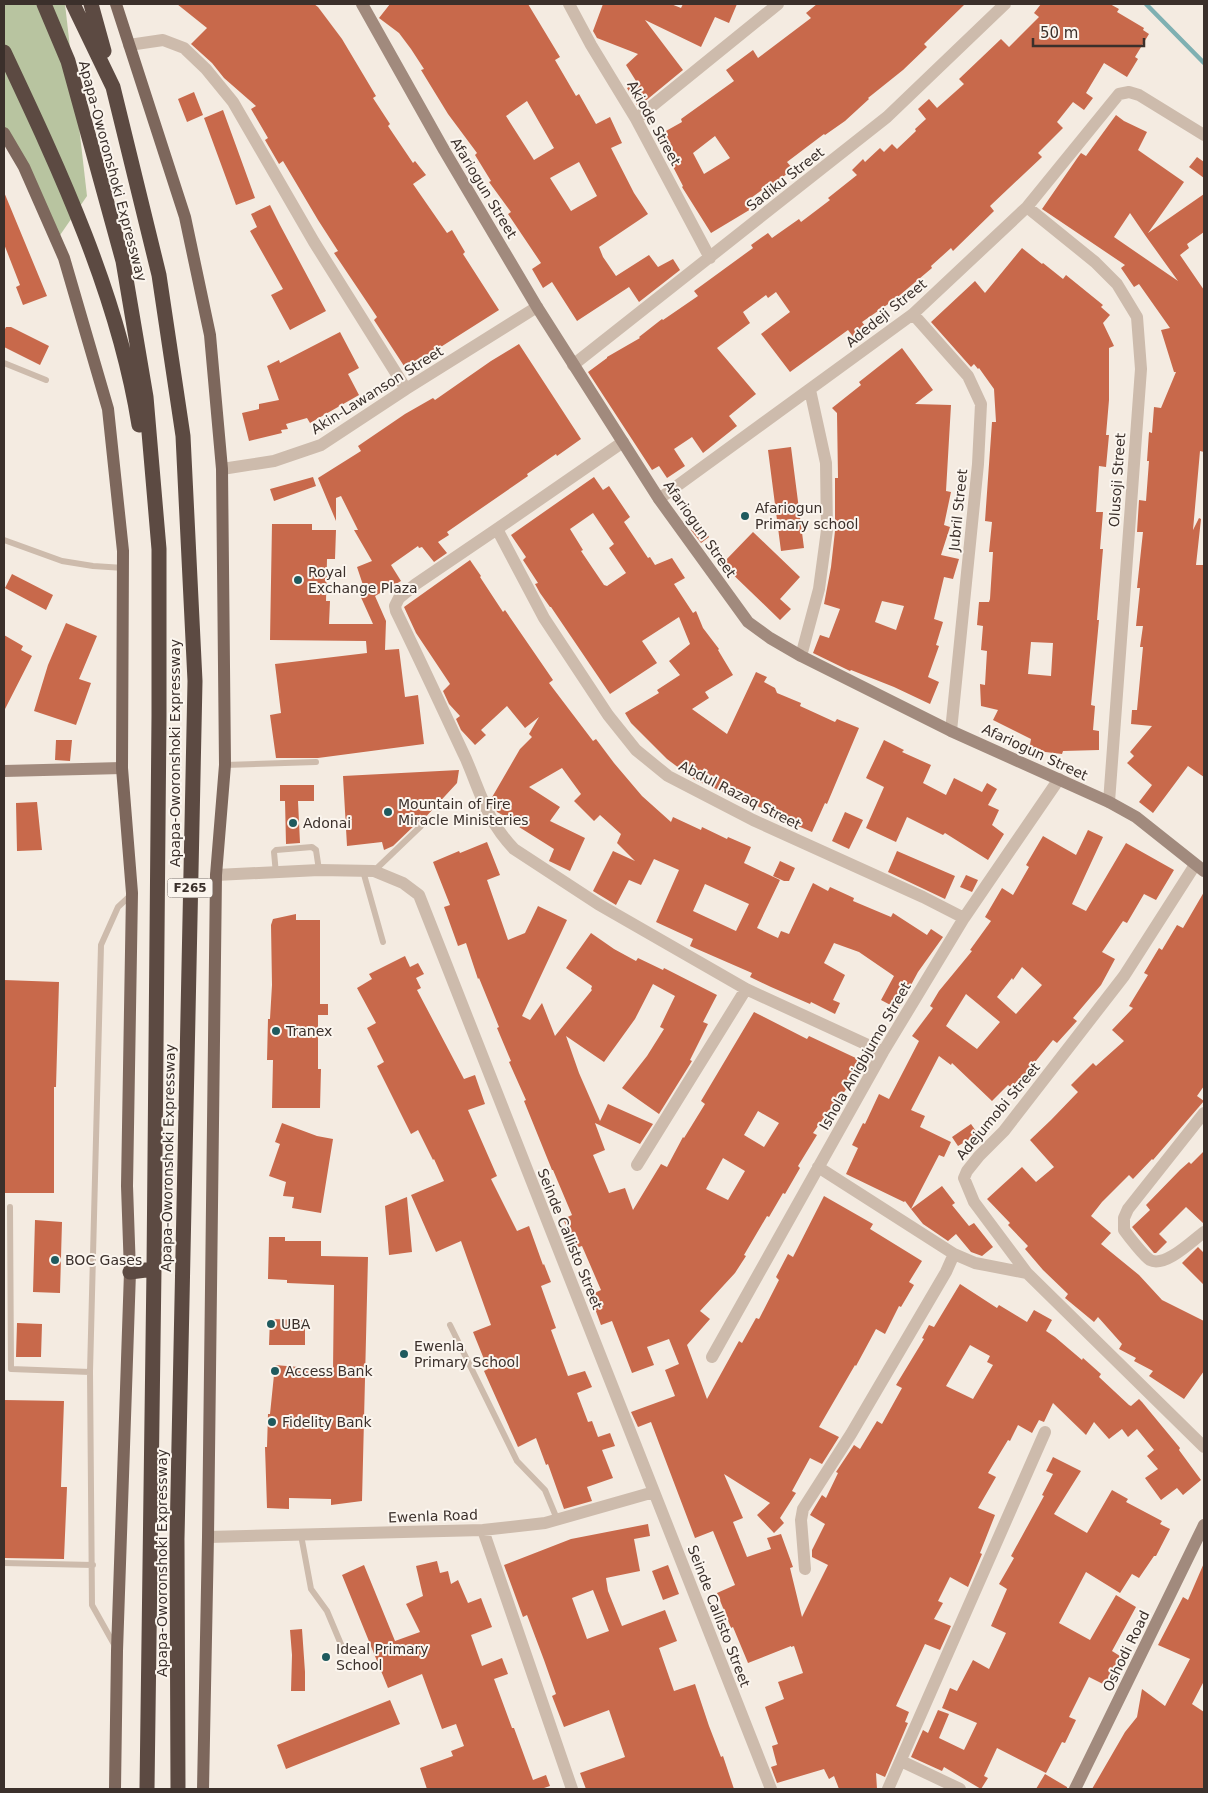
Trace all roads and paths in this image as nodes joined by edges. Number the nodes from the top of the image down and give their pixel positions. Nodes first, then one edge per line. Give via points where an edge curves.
1 (44, 4) edge
2 (73, 4) edge
3 (91, 4) edge
4 (116, 4) edge
5 (362, 4) edge
6 (569, 4) edge
7 (778, 4) edge
8 (1005, 4) edge
9 (129, 45) junction
10 (4, 52) edge
11 (113, 86) junction
12 (636, 118) junction
13 (4, 133) edge
14 (1204, 135) edge
15 (1027, 207) junction
16 (710, 258) junction
17 (537, 307) junction
18 (912, 314) junction
19 (4, 363) edge
20 (573, 364) junction
21 (46, 380) dead end
22 (406, 389) junction
23 (810, 390) junction
24 (622, 442) junction
25 (222, 469) junction
26 (659, 498) junction
27 (498, 529) junction
28 (4, 540) edge
29 (159, 549) junction
30 (124, 568) junction
31 (801, 656) junction
32 (951, 731) junction
33 (316, 762) dead end
34 (225, 765) junction
35 (122, 768) junction
36 (4, 771) edge
37 (1059, 779) junction
38 (1109, 802) junction
39 (421, 826) dead end
40 (1200, 868) edge
41 (319, 870) junction
42 (369, 871) junction
43 (276, 874) junction
44 (216, 875) junction
45 (132, 893) junction
46 (964, 918) junction
47 (384, 942) dead end
48 (746, 989) junction
49 (883, 1052) junction
50 (1204, 1113) edge
51 (637, 1165) dead end
52 (818, 1167) junction
53 (10, 1208) dead end
54 (1204, 1232) edge
55 (954, 1254) junction
56 (154, 1269) junction
57 (130, 1272) junction
58 (1027, 1273) junction
59 (450, 1325) dead end
60 (712, 1357) dead end
61 (7, 1369) edge
62 (90, 1372) junction
63 (1045, 1432) dead end
64 (1204, 1447) edge
65 (654, 1492) junction
66 (558, 1520) junction
67 (1204, 1526) edge
68 (483, 1530) junction
69 (301, 1535) junction
70 (208, 1537) junction
71 (4, 1563) edge
72 (92, 1565) junction
73 (805, 1569) dead end
74 (343, 1649) dead end
75 (117, 1651) junction
76 (901, 1761) junction
77 (115, 1789) edge
78 (147, 1789) edge
79 (178, 1789) edge
80 (203, 1789) edge
81 (572, 1789) edge
82 (771, 1789) edge
83 (888, 1789) edge
84 (960, 1789) edge
85 (1075, 1789) edge

1 - 29 highway, Apapa-Oworonshoki Expressway / F265 via 68,61 123,261 146,396
2 - 11 highway, Apapa-Oworonshoki Expressway / F265
3 - 11 highway
4 - 9 main road
5 - 17 street, Afariogun Street
6 - 12 street, Akiode Street
7 - 12 street
8 - 16 street, Sadiku Street via 887,117
9 - 22 street via 163,40 184,48 233,102 314,242
9 - 25 main road via 185,217 210,335
10 - 29 highway via 74,208 109,304 134,396
11 - 79 highway, Apapa-Oworonshoki Expressway / F265 via 159,275 183,436 195,681 177,1538
12 - 16 street, Akiode Street
13 - 30 main road via 24,167 64,258 108,409
14 - 15 street, Adedeji Street via 1139,94 1119,94
15 - 18 street, Adedeji Street
15 - 38 street, Olusoji Street via 1117,284 1137,317 1141,369
16 - 20 street, Sadiku Street
17 - 20 street, Afariogun Street
17 - 22 street, Akin-Lawanson Street
18 - 23 street, Adedeji Street
18 - 32 street, Jubril Street via 968,376 981,404
19 - 21 lane
20 - 24 street, Afariogun Street
22 - 25 street, Akin-Lawanson Street via 321,444 274,461
23 - 26 street, Adedeji Street
23 - 31 street via 826,463 827,530 819,589
24 - 26 street, Afariogun Street
24 - 27 street
25 - 34 main road
26 - 31 street, Afariogun Street via 748,622
27 - 46 street, Abdul Razaq Street via 544,618 608,715 636,750 668,776 753,820
27 - 48 street via 416,584 399,598 395,606 489,817 514,849 598,904
28 - 30 lane via 62,561
29 - 56 highway, Apapa-Oworonshoki Expressway / F265
30 - 35 main road
31 - 32 street, Afariogun Street
32 - 37 street, Afariogun Street
33 - 34 lane
34 - 44 main road
35 - 36 street
35 - 45 main road
37 - 38 street, Afariogun Street
37 - 46 street, Ishola Anigbjumo Street
38 - 40 street, Afariogun Street via 1136,817
39 - 42 lane
40 - 58 street, Adejumobi Street via 1124,976 964,1178 974,1202
41 - 42 street, Seinde Callisto Street
41 - 43 street, Seinde Callisto Street
41 - 43 lane via 316,850 312,847 276,850
42 - 47 lane
42 - 65 street, Seinde Callisto Street via 404,883 419,895
43 - 44 street, Seinde Callisto Street
44 - 70 main road
45 - 57 main road via 127,1186
45 - 62 lane via 118,907 101,945
46 - 49 street, Ishola Anigbjumo Street
48 - 49 street
48 - 51 street
49 - 52 street, Ishola Anigbjumo Street
50 - 54 street via 1128,1209 1124,1230 1150,1260 1159,1262
52 - 55 street
52 - 60 street, Ishola Anigbjumo Street
53 - 61 lane
55 - 58 street via 975,1263
55 - 73 street via 851,1434 803,1509
56 - 57 highway
56 - 78 highway, Apapa-Oworonshoki Expressway / F265
57 - 75 main road
58 - 64 street, Adejumobi Street
59 - 66 lane via 517,1461 545,1490
61 - 62 lane
62 - 72 lane
63 - 76 street
65 - 66 street, Ewenla Road
65 - 82 street, Seinde Callisto Street
66 - 68 street, Ewenla Road
67 - 85 street, Oshodi Road
68 - 69 street, Ewenla Road
68 - 81 street
69 - 70 street, Ewenla Road
69 - 74 lane via 311,1588 327,1611
70 - 80 main road
71 - 72 lane
72 - 75 lane via 92,1605
75 - 77 main road
76 - 83 street
76 - 84 street

